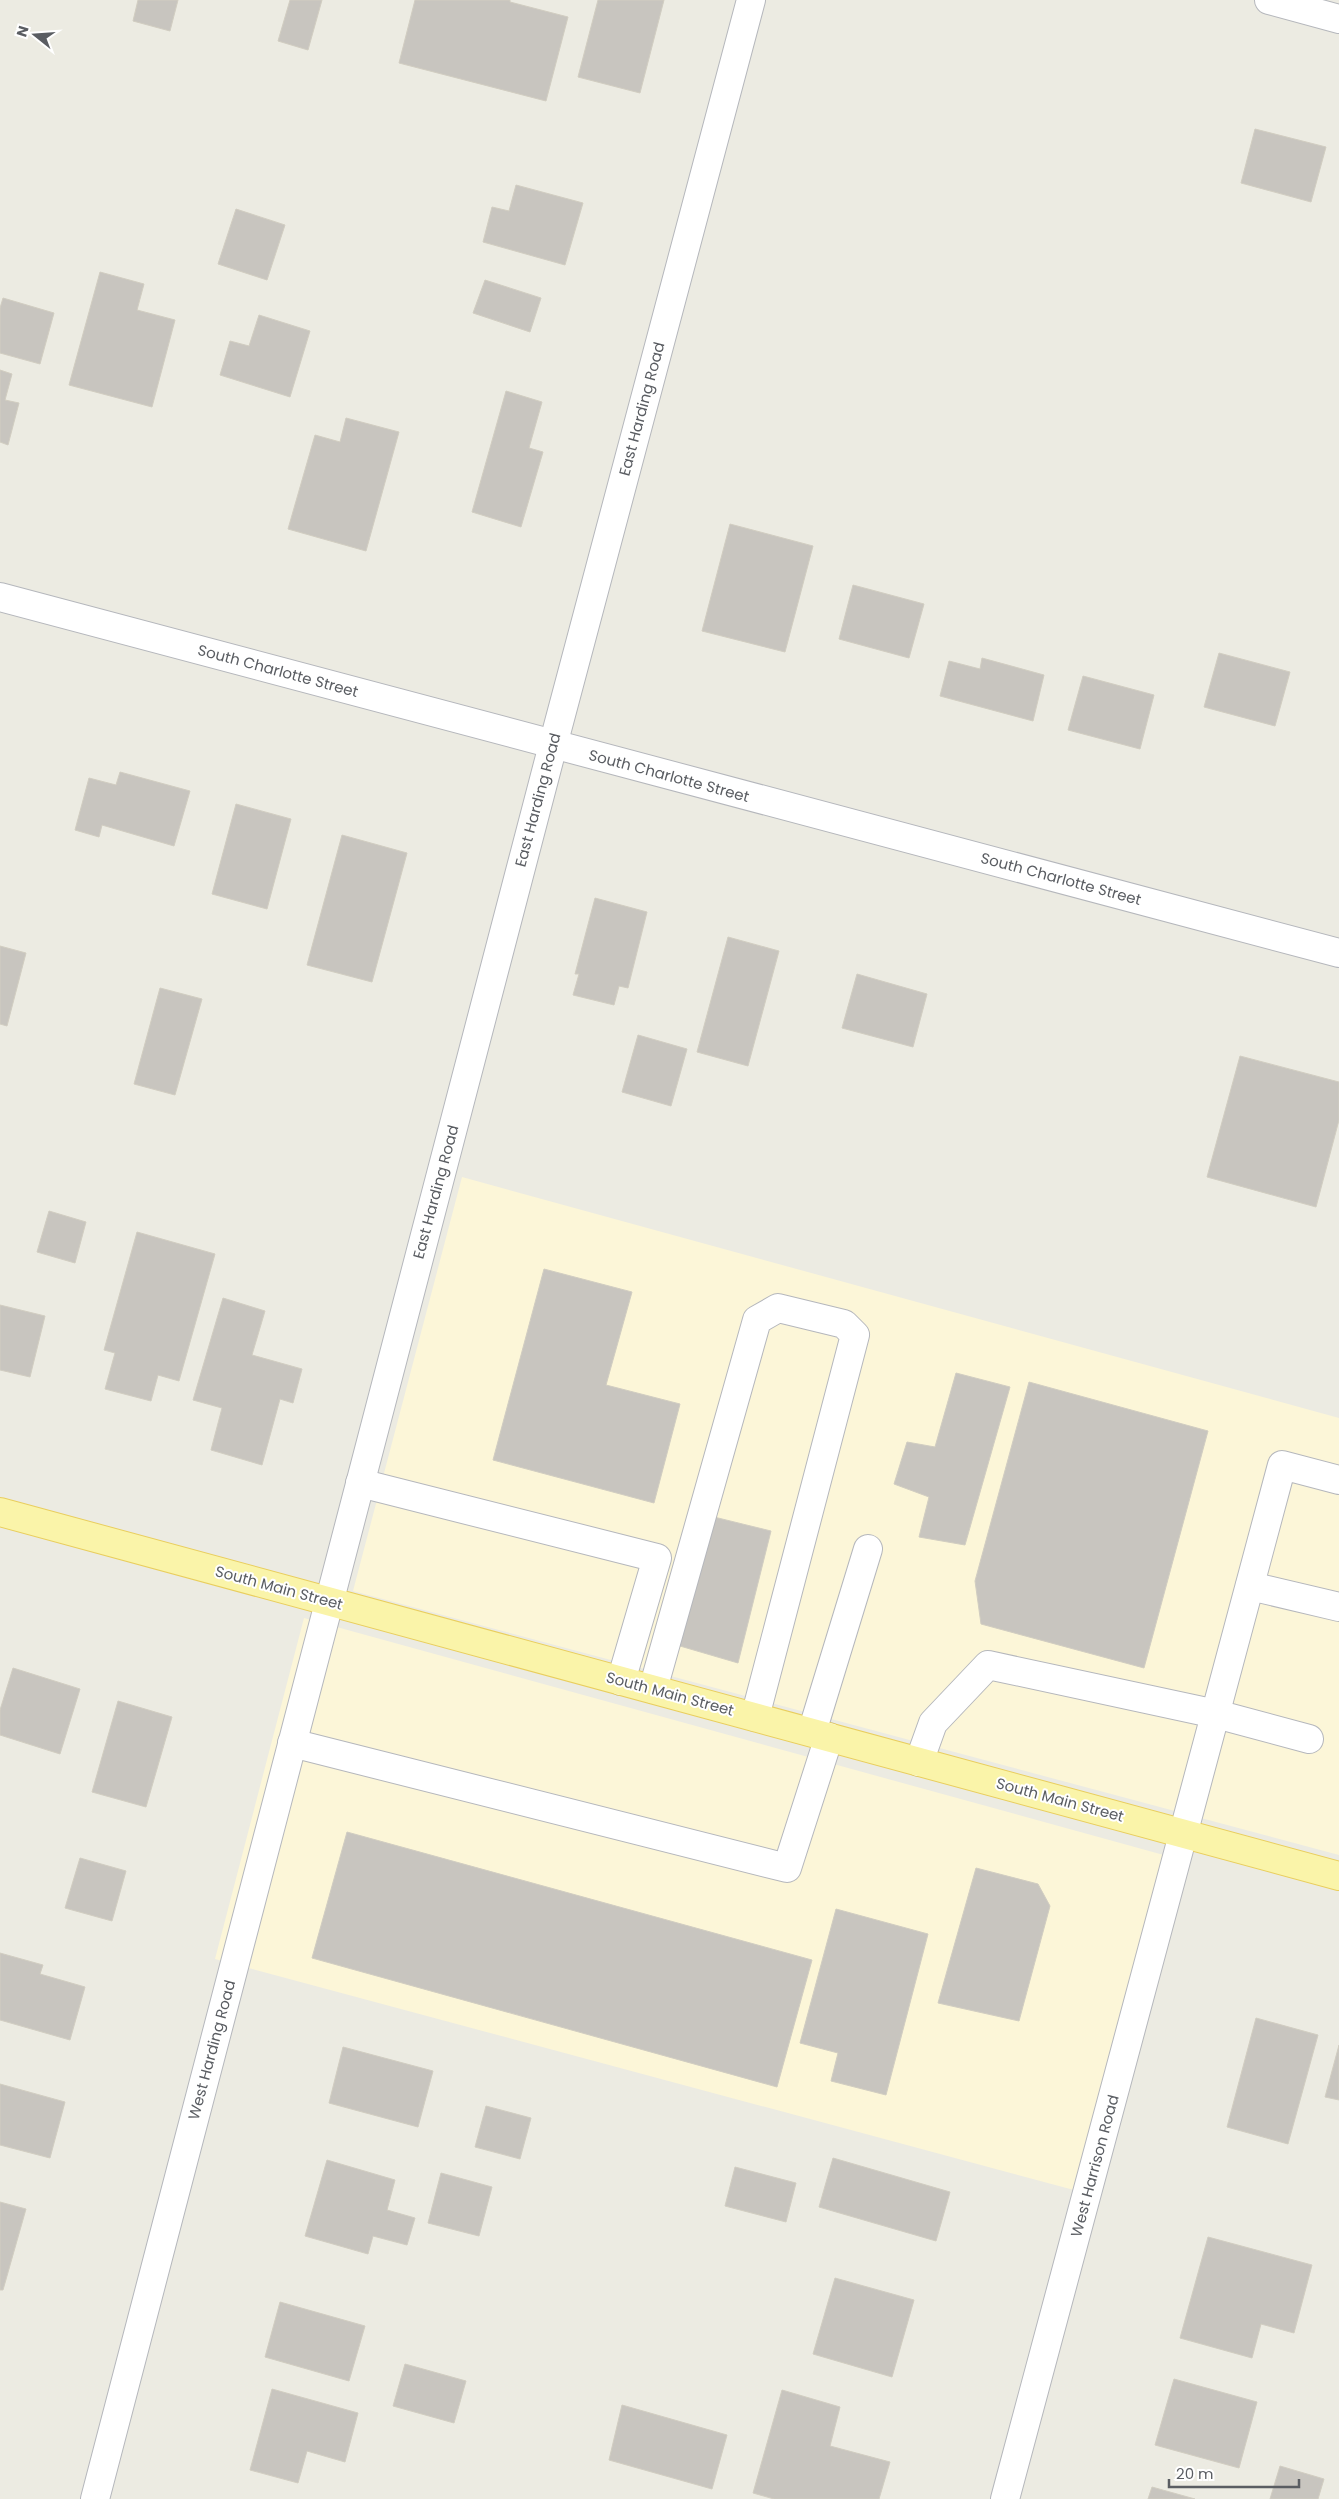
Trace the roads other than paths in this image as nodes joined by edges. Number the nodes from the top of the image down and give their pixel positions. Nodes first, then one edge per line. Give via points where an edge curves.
1 (751, 0) edge
2 (1269, 0) edge
3 (1339, 19) edge
4 (0, 597) edge
5 (553, 745) junction
6 (1339, 953) edge
7 (1339, 1480) edge
8 (360, 1483) junction
9 (0, 1512) edge
10 (868, 1549) dead end
11 (1250, 1586) junction
12 (329, 1602) junction
13 (1339, 1607) edge
14 (621, 1681) junction
15 (654, 1690) junction
16 (1216, 1714) junction
17 (754, 1717) junction
18 (821, 1735) junction
19 (1309, 1739) dead end
20 (292, 1743) junction
21 (919, 1762) junction
22 (1184, 1834) junction
23 (1339, 1876) edge
24 (95, 2499) edge
25 (1005, 2499) edge

1 - 5 street, East Harding Road
2 - 3 street
4 - 5 street, South Charlotte Street
5 - 6 street, South Charlotte Street
5 - 8 street, East Harding Road
7 - 11 street, West Harrison Road via 1282,1465
8 - 12 street, East Harding Road
8 - 14 street via 657,1558
9 - 12 main road, South Main Street
10 - 18 street
11 - 13 street
11 - 16 street, West Harrison Road
12 - 14 main road, South Main Street
12 - 20 street, West Harding Road
14 - 15 main road, South Main Street
15 - 17 main road, South Main Street
15 - 17 street via 757,1320 778,1308 844,1324 856,1335
16 - 19 street
16 - 21 street via 988,1665 933,1723
16 - 22 street, West Harrison Road
17 - 18 main road, South Main Street
18 - 20 street via 787,1868
18 - 21 main road, South Main Street
20 - 24 street, West Harding Road
21 - 22 main road, South Main Street
22 - 23 main road, South Main Street
22 - 25 street, West Harrison Road

